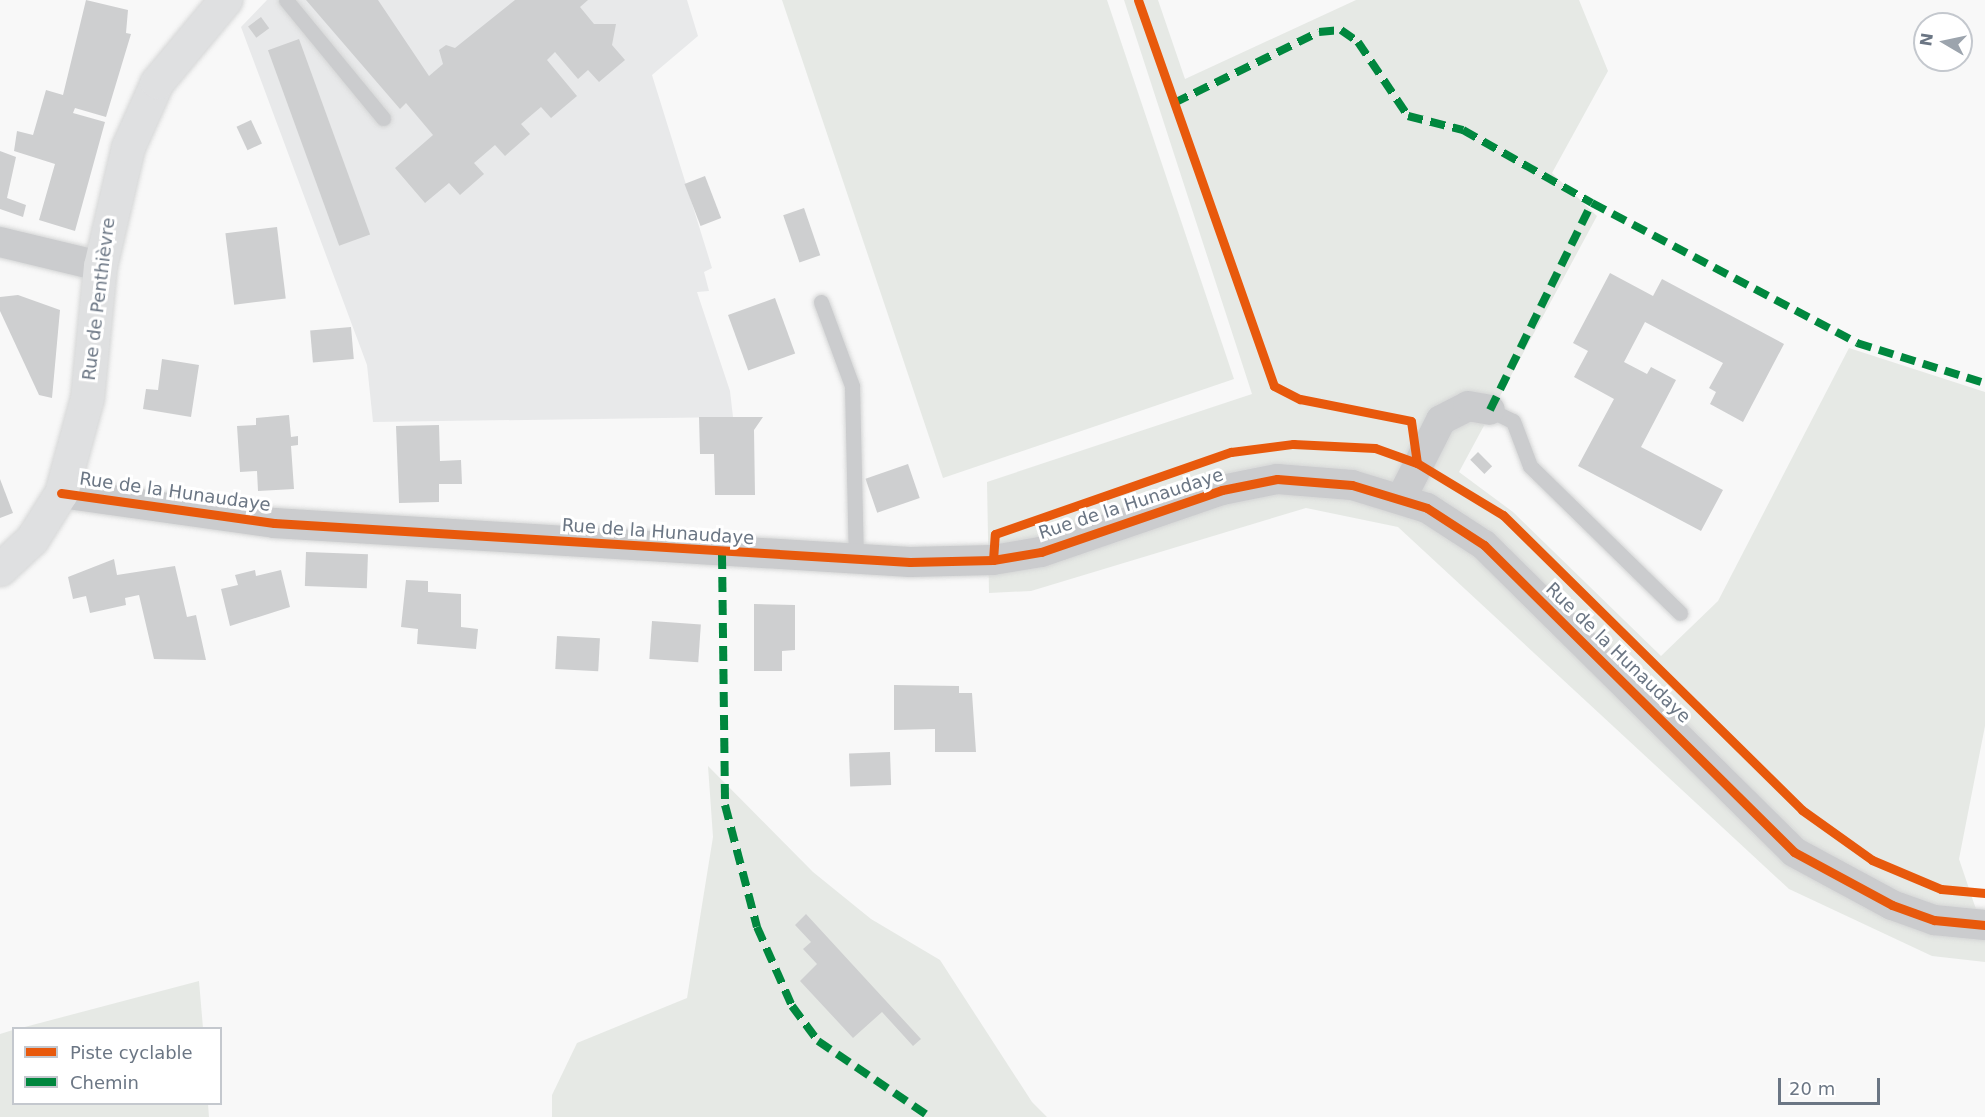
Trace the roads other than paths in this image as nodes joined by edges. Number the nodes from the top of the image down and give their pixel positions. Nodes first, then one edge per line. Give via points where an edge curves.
1 (225, 0) edge
2 (286, 0) edge
3 (382, 118) dead end
4 (0, 242) edge
5 (100, 266) junction
6 (821, 303) dead end
7 (1490, 410) joint
8 (61, 493) junction
9 (1402, 497) junction
10 (856, 562) junction
11 (0, 569) edge
12 (1680, 613) dead end
13 (1985, 925) edge

1 - 5 street, Rue de Penthièvre via 158,82 128,147
2 - 3 lane
4 - 5 street
5 - 8 street, Rue de Penthièvre via 87,398
6 - 10 lane via 852,386
7 - 9 street via 1468,406 1441,420
7 - 12 lane via 1513,421 1530,466
8 - 10 street, Rue de la Hunaudaye via 274,523
8 - 11 street, Rue de Penthièvre via 32,539
9 - 10 street, Rue de la Hunaudaye via 1277,479 1222,490 1031,554 993,560
9 - 13 street, Rue de la Hunaudaye via 1484,545 1794,852 1892,905 1934,920

